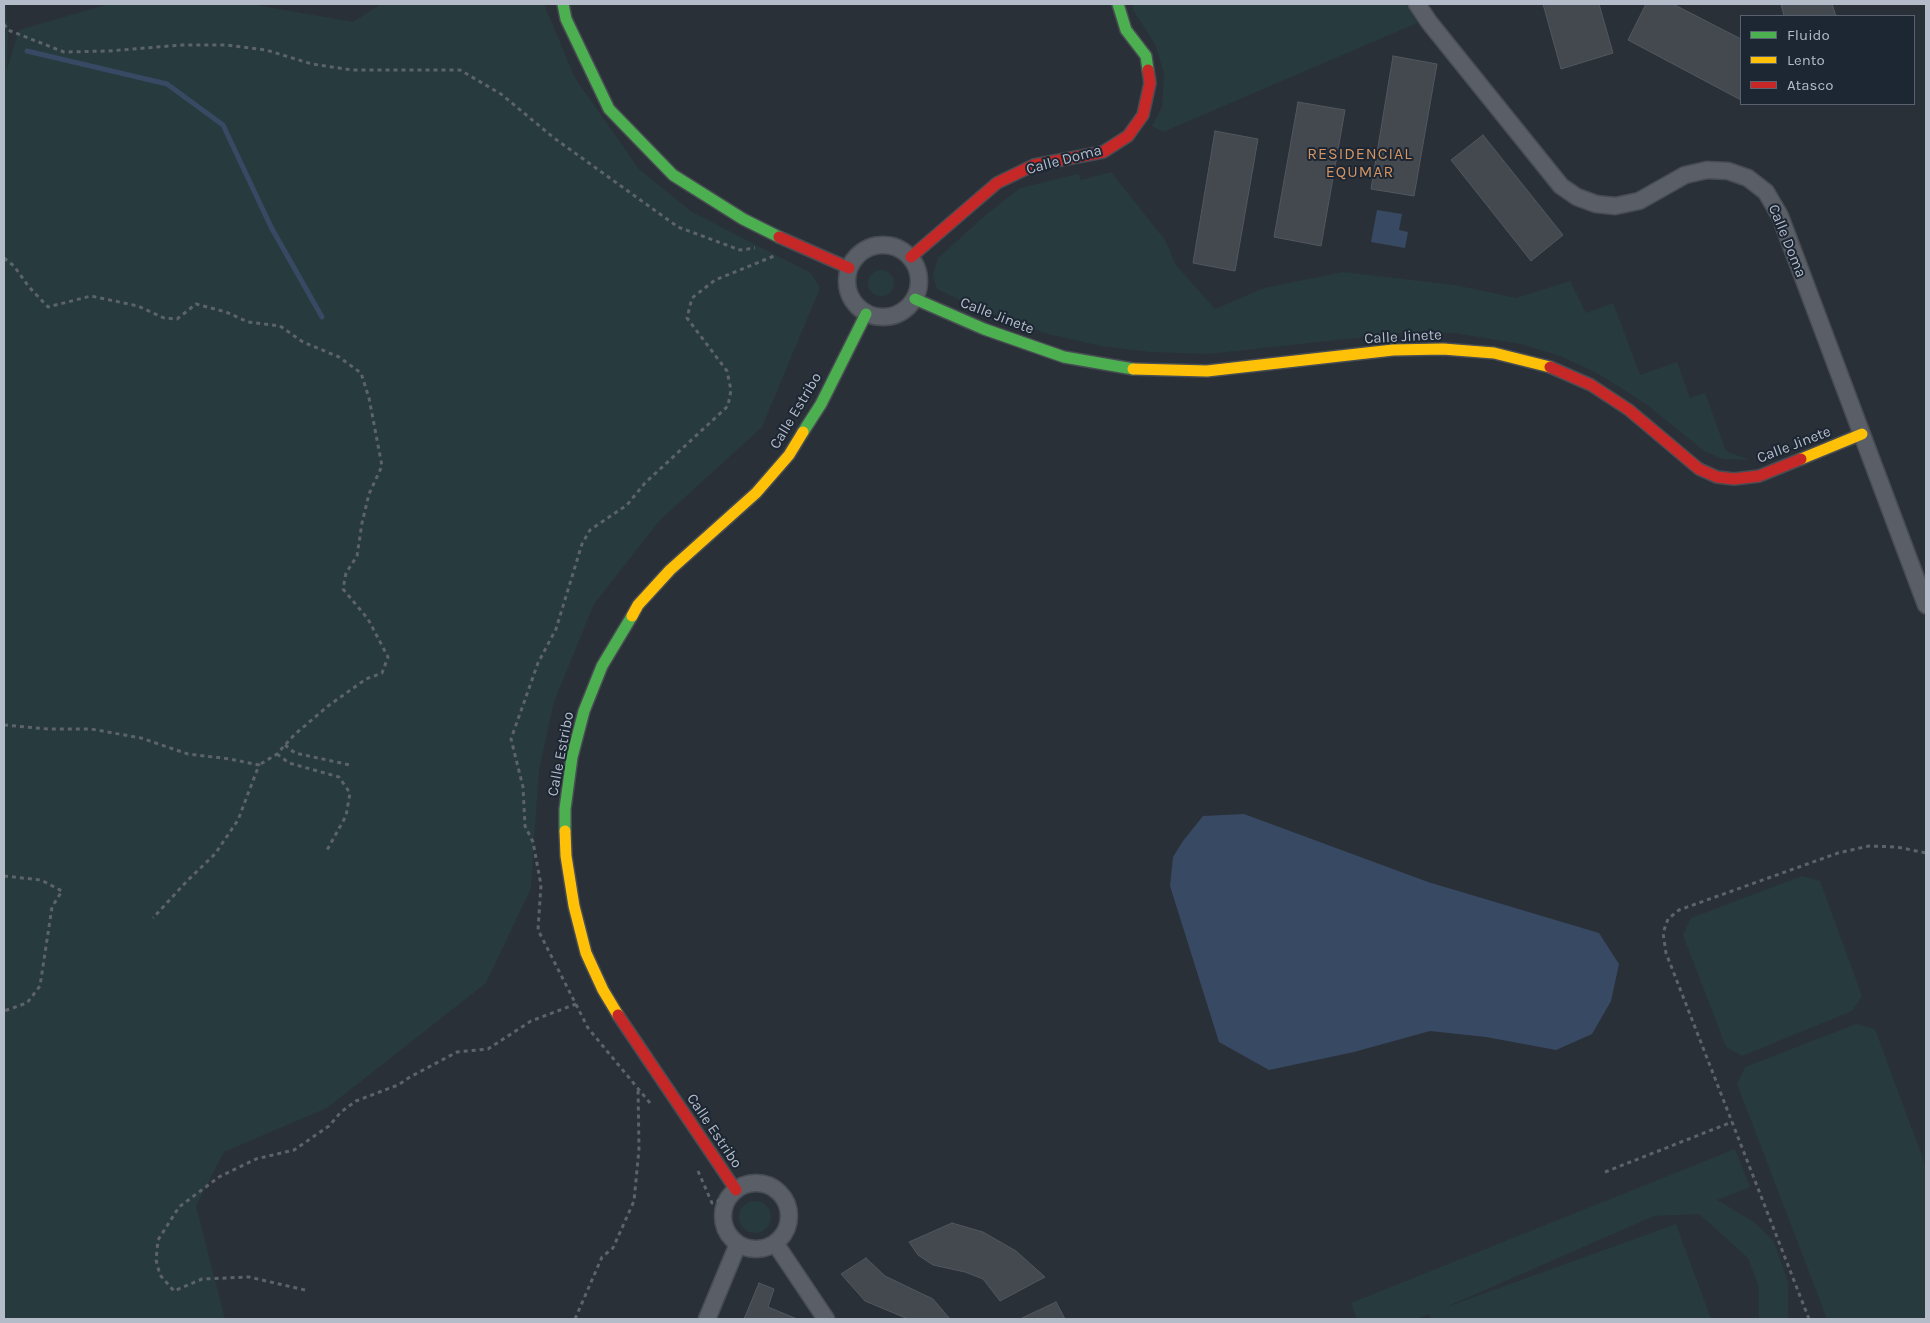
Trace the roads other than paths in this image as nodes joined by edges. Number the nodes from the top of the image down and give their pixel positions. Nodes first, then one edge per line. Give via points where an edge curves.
1 (563, 4) edge
2 (1118, 4) edge
3 (1418, 4) edge
4 (911, 257) junction
5 (849, 268) junction
6 (915, 299) junction
7 (866, 314) junction
8 (1862, 434) junction
9 (1926, 605) edge
10 (732, 1194) junction
11 (775, 1243) junction
12 (738, 1244) junction
13 (707, 1319) edge
14 (826, 1319) edge

1 - 5 street via 566,19 609,109 673,175 743,219
2 - 4 street, Calle Doma via 1126,30 1146,56 1150,84 1143,115 1128,136 1103,152 1034,165 997,183
3 - 8 street, Calle Doma via 1561,186 1577,197 1615,206 1639,202 1685,175 1707,170 1728,171 1748,178 1766,192 1780,216
4 - 5 street via 890,244 877,244 865,249
4 - 6 street via 920,277
5 - 7 street via 849,294
6 - 7 street via 904,311 888,318
6 - 8 street, Calle Jinete via 1064,358 1133,370 1207,371 1393,350 1494,353 1549,367 1591,385 1628,410 1699,469 1717,477 1759,476
7 - 10 street, Calle Estribo via 821,404 789,455 756,493 670,570 638,605 602,666 584,711 572,757 565,809 566,856 586,953 628,1032
8 - 9 street, Calle Doma
10 - 11 street via 750,1184 765,1184 782,1196 787,1206 788,1221
10 - 12 street via 724,1207 723,1218 730,1237
11 - 12 street via 757,1249
11 - 14 street
12 - 13 street

